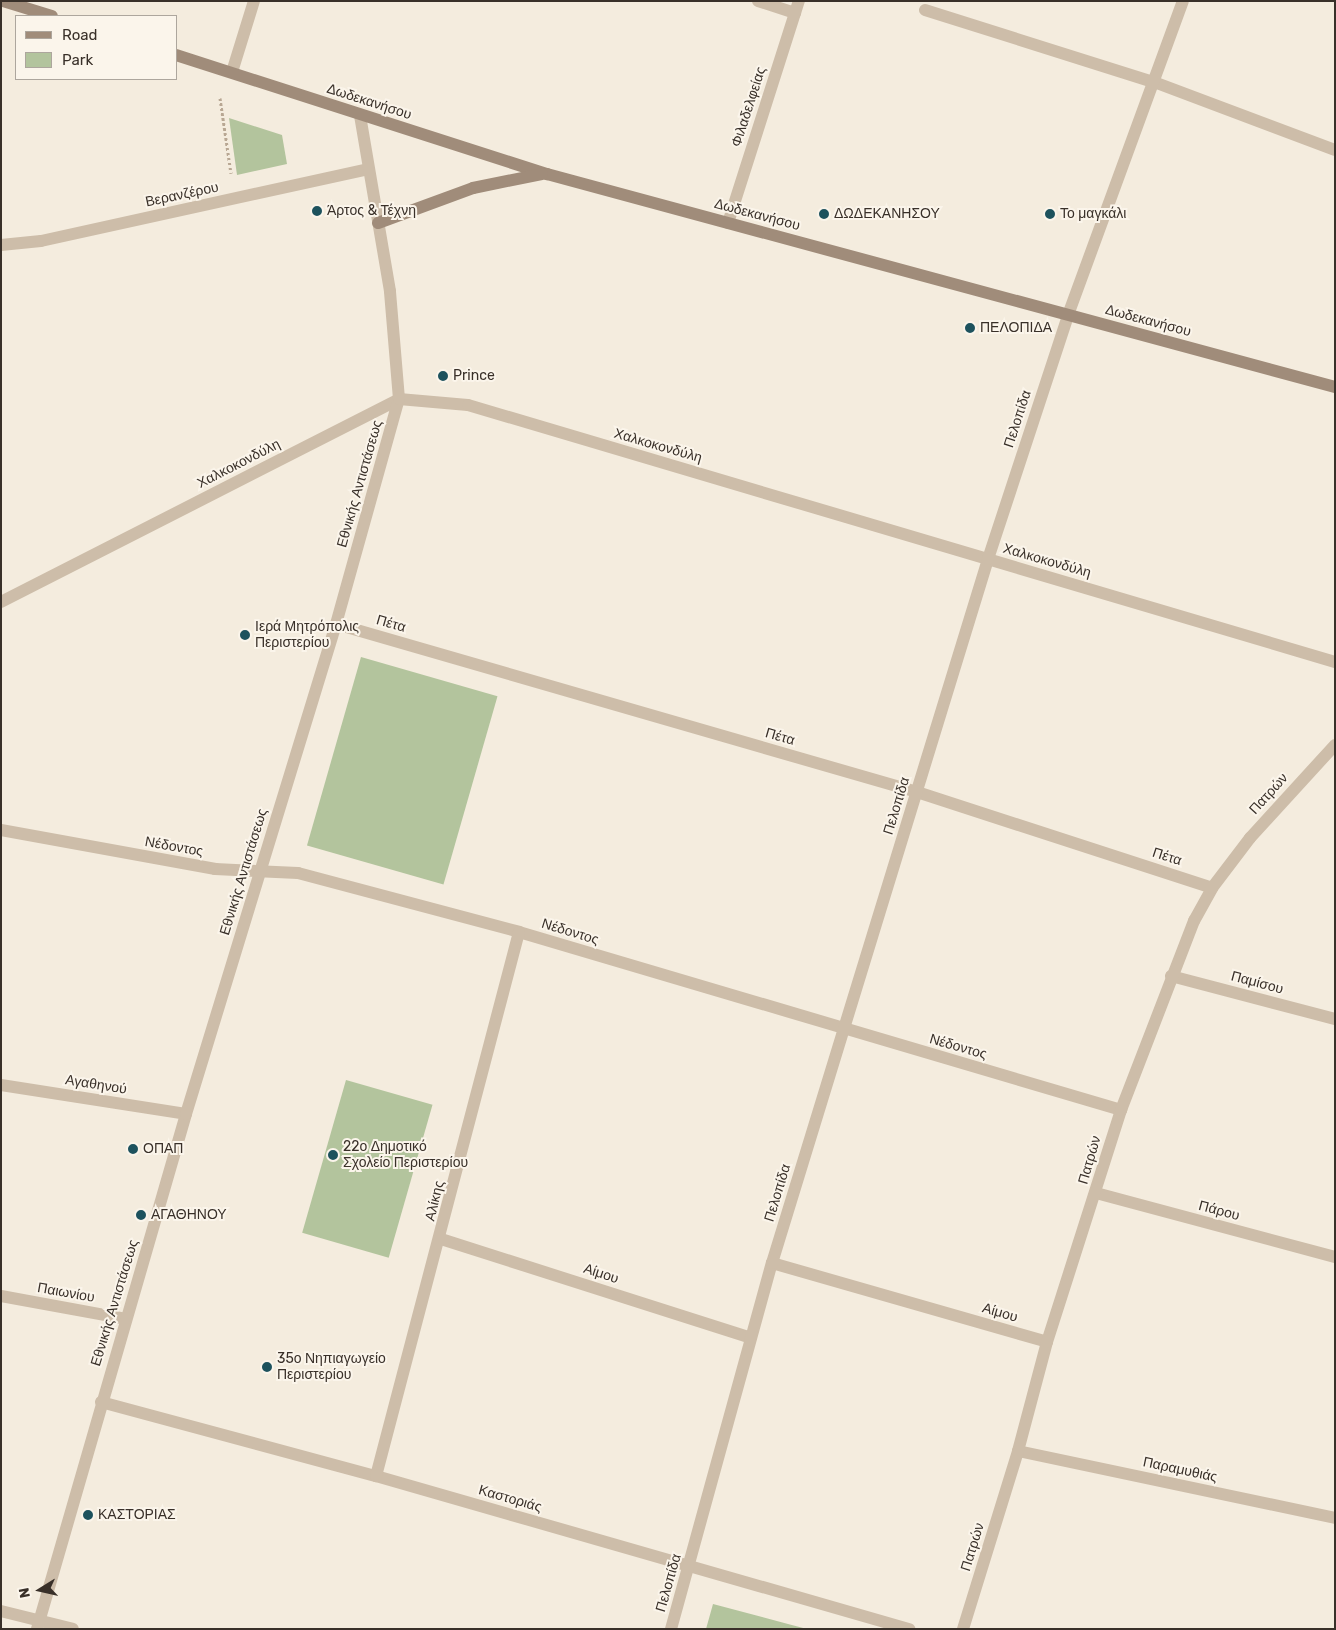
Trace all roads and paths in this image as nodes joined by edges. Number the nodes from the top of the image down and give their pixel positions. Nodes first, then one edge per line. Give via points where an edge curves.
1 (3, 1) edge
2 (254, 1) edge
3 (758, 1) edge
4 (1183, 1) edge
5 (797, 7) edge
6 (925, 10) dead end
7 (49, 15) edge
8 (178, 56) edge
9 (216, 67) junction
10 (232, 72) junction
11 (1154, 82) junction
12 (360, 115) junction
13 (1335, 150) edge
14 (368, 169) junction
15 (547, 174) junction
16 (235, 198) junction
17 (378, 223) junction
18 (728, 223) junction
19 (1, 246) edge
20 (1068, 315) junction
21 (1335, 387) edge
22 (399, 399) junction
23 (988, 559) junction
24 (1, 602) edge
25 (336, 624) junction
26 (1335, 662) edge
27 (1335, 745) edge
28 (917, 792) junction
29 (1, 830) edge
30 (260, 872) junction
31 (1212, 888) junction
32 (519, 932) junction
33 (1171, 976) junction
34 (1335, 1019) edge
35 (842, 1029) junction
36 (1, 1085) edge
37 (1121, 1110) junction
38 (186, 1114) junction
39 (1096, 1193) junction
40 (441, 1239) junction
41 (1335, 1258) edge
42 (772, 1263) junction
43 (1, 1296) edge
44 (126, 1319) junction
45 (751, 1338) junction
46 (1047, 1342) junction
47 (101, 1402) junction
48 (1018, 1451) junction
49 (376, 1476) junction
50 (1335, 1518) edge
51 (689, 1567) junction
52 (1, 1611) edge
53 (38, 1624) edge
54 (73, 1629) edge
55 (671, 1629) edge
56 (909, 1629) edge
57 (964, 1629) edge

1 - 7 street
2 - 10 street
3 - 5 street
4 - 11 street, Πελοπίδα
5 - 18 street, Φιλαδελφείας
6 - 11 street
8 - 9 street, Δωδεκανήσου
9 - 10 street, Δωδεκανήσου
9 - 16 path
10 - 12 street, Δωδεκανήσου
11 - 13 street
11 - 20 street, Πελοπίδα
12 - 14 street, Εθνικής Αντιστάσεως
12 - 15 street, Δωδεκανήσου
14 - 16 street, Βερανζέρου
14 - 17 street, Εθνικής Αντιστάσεως
15 - 17 street via 474,188
15 - 18 street, Δωδεκανήσου
16 - 19 street, Βερανζέρου via 41,241
17 - 22 street, Εθνικής Αντιστάσεως via 396,344
18 - 20 street, Δωδεκανήσου
20 - 21 street, Δωδεκανήσου
20 - 23 street, Πελοπίδα
22 - 23 street, Χαλκοκονδύλη via 468,406
22 - 24 street, Χαλκοκονδύλη
22 - 25 street, Εθνικής Αντιστάσεως
23 - 26 street, Χαλκοκονδύλη
23 - 28 street, Πελοπίδα
25 - 28 street, Πέτα
25 - 30 street, Εθνικής Αντιστάσεως
27 - 31 street, Πατρών via 1250,838
28 - 31 street, Πέτα
28 - 35 street, Πελοπίδα
29 - 30 street, Νέδοντος via 215,869
30 - 32 street, Νέδοντος via 298,873
30 - 38 street, Εθνικής Αντιστάσεως
31 - 33 street, Πατρών
32 - 35 street, Νέδοντος
32 - 40 street, Αλίκης
33 - 34 street, Παμίσου
33 - 37 street, Πατρών
35 - 37 street, Νέδοντος
35 - 42 street, Πελοπίδα
36 - 38 street, Αγαθηνού
37 - 39 street, Πατρών
38 - 44 street, Εθνικής Αντιστάσεως
39 - 41 street, Πάρου
39 - 46 street, Πατρών
40 - 45 street, Αίμου
40 - 49 street, Αλίκης
42 - 45 street, Πελοπίδα
42 - 46 street, Αίμου
43 - 44 street, Παιωνίου
44 - 47 street, Εθνικής Αντιστάσεως
45 - 51 street, Πελοπίδα
46 - 48 street, Πατρών
47 - 49 street, Καστοριάς
47 - 53 street, Εθνικής Αντιστάσεως
48 - 50 street, Παραμυθιάς
48 - 57 street, Πατρών
49 - 51 street, Καστοριάς
51 - 55 street, Πελοπίδα
51 - 56 street, Καστοριάς
52 - 53 street
53 - 54 street

